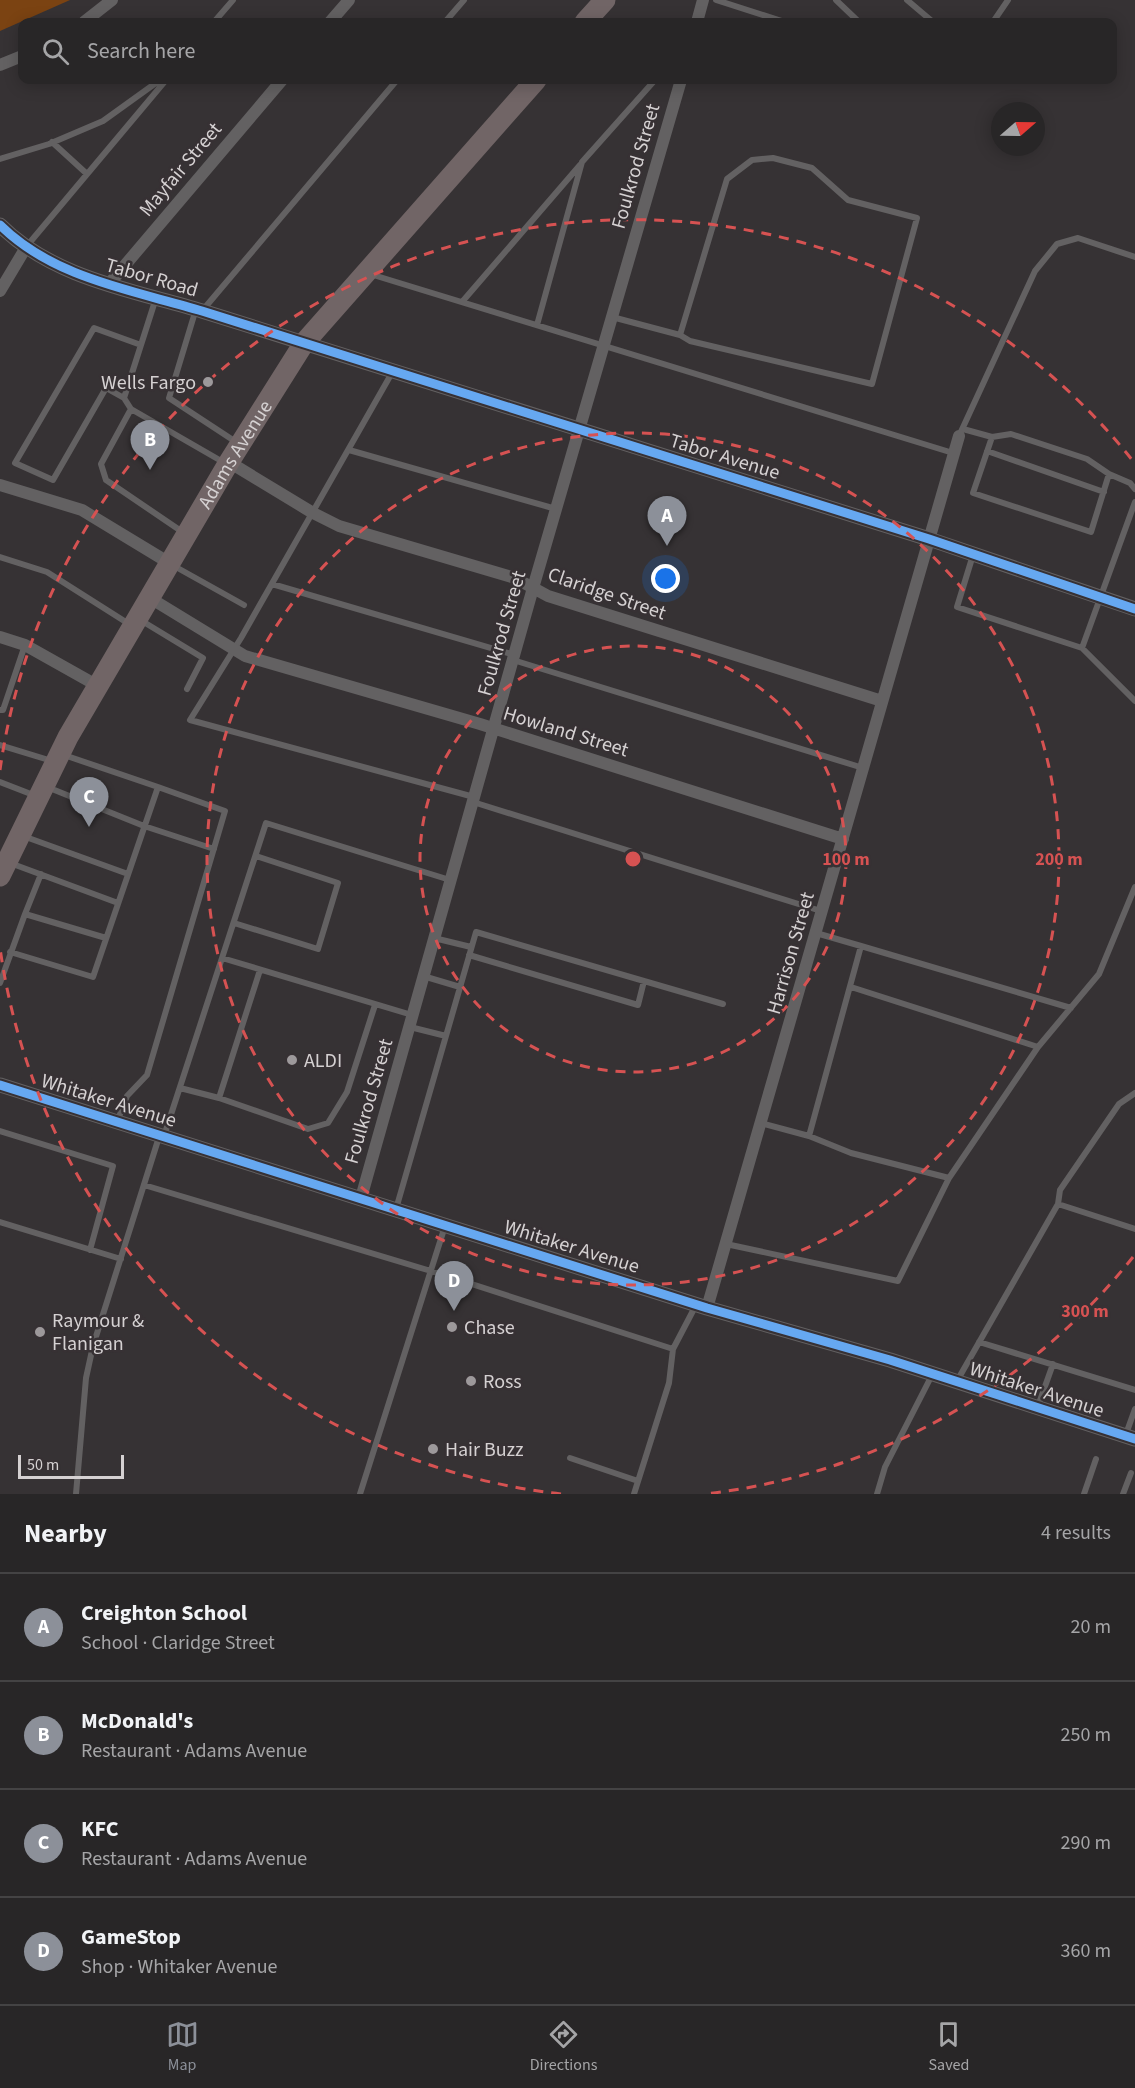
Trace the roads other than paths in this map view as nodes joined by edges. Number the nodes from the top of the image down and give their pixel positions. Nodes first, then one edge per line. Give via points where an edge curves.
1 (112, 0) edge
2 (233, 0) edge
3 (349, 0) edge
4 (464, 0) edge
5 (605, 0) edge
6 (703, 0) edge
7 (716, 0) edge
8 (836, 0) edge
9 (907, 0) edge
10 (1008, 0) edge
11 (89, 18) edge
12 (217, 18) edge
13 (333, 18) edge
14 (448, 18) edge
15 (589, 18) edge
16 (698, 18) edge
17 (772, 18) edge
18 (855, 18) edge
19 (928, 18) edge
20 (996, 18) edge
21 (18, 58) edge
22 (0, 65) edge
23 (155, 84) edge
24 (163, 84) edge
25 (279, 84) edge
26 (394, 84) edge
27 (532, 84) edge
28 (651, 84) edge
29 (680, 84) edge
30 (52, 142) junction
31 (0, 159) edge
32 (582, 162) junction
33 (87, 174) junction
34 (0, 225) edge
35 (25, 249) junction
36 (1135, 257) edge
37 (367, 273) junction
38 (109, 284) junction
39 (0, 291) edge
40 (156, 298) junction
41 (462, 302) junction
42 (199, 310) junction
43 (612, 317) junction
44 (537, 325) junction
45 (680, 335) junction
46 (304, 343) junction
47 (141, 345) junction
48 (603, 346) junction
49 (393, 371) junction
50 (124, 398) junction
51 (131, 409) junction
52 (580, 430) junction
53 (961, 432) junction
54 (992, 437) junction
55 (349, 450) junction
56 (987, 451) junction
57 (953, 453) junction
58 (232, 457) junction
59 (1108, 474) junction
60 (0, 485) edge
61 (1135, 489) edge
62 (1104, 492) junction
63 (1135, 502) edge
64 (558, 509) junction
65 (313, 513) junction
66 (187, 535) junction
67 (929, 539) junction
68 (973, 554) junction
69 (0, 558) edge
70 (171, 564) junction
71 (272, 584) junction
72 (533, 588) junction
73 (1100, 597) junction
74 (150, 598) junction
75 (244, 605) dead end
76 (1135, 609) edge
77 (136, 623) junction
78 (0, 637) edge
79 (25, 645) junction
80 (1082, 648) junction
81 (233, 650) junction
82 (514, 657) junction
83 (98, 686) junction
84 (187, 689) dead end
85 (882, 701) junction
86 (1135, 701) edge
87 (0, 710) edge
88 (493, 729) junction
89 (0, 745) edge
90 (57, 758) junction
91 (863, 768) junction
92 (0, 782) edge
93 (158, 787) junction
94 (41, 791) junction
95 (473, 800) junction
96 (144, 826) junction
97 (20, 835) junction
98 (843, 839) junction
99 (214, 849) junction
100 (256, 856) junction
101 (4, 869) edge
102 (41, 874) junction
103 (128, 874) junction
104 (450, 880) junction
105 (1135, 887) edge
106 (118, 903) junction
107 (822, 911) junction
108 (25, 914) junction
109 (234, 923) junction
110 (816, 933) junction
111 (106, 938) junction
112 (434, 938) junction
113 (861, 946) junction
114 (470, 951) junction
115 (10, 952) junction
116 (0, 956) edge
117 (222, 958) junction
118 (8, 959) junction
119 (260, 970) junction
120 (423, 976) junction
121 (644, 981) junction
122 (0, 983) edge
123 (460, 987) junction
124 (851, 987) junction
125 (723, 1004) dead end
126 (375, 1005) junction
127 (1071, 1008) junction
128 (411, 1021) junction
129 (446, 1036) junction
130 (1038, 1047) junction
131 (0, 1085) edge
132 (180, 1088) junction
133 (1135, 1093) edge
134 (219, 1098) junction
135 (117, 1122) junction
136 (761, 1123) junction
137 (0, 1131) edge
138 (162, 1136) junction
139 (809, 1136) junction
140 (949, 1178) junction
141 (144, 1185) junction
142 (361, 1198) junction
143 (1058, 1204) junction
144 (396, 1210) junction
145 (0, 1222) edge
146 (445, 1226) junction
147 (1135, 1229) edge
148 (726, 1244) junction
149 (90, 1250) junction
150 (121, 1259) junction
151 (431, 1271) junction
152 (702, 1306) junction
153 (979, 1342) junction
154 (673, 1349) junction
155 (1053, 1364) junction
156 (933, 1374) junction
157 (956, 1382) junction
158 (1135, 1390) edge
159 (1038, 1408) junction
160 (1135, 1409) edge
161 (1130, 1437) edge
162 (570, 1458) dead end
163 (1096, 1459) dead end
164 (1131, 1473) dead end
165 (638, 1481) junction
166 (76, 1494) edge
167 (360, 1494) edge
168 (634, 1494) edge
169 (877, 1494) edge
170 (1084, 1494) edge
171 (1123, 1494) edge

1 - 11 street
2 - 12 lane
3 - 13 street
4 - 14 lane
5 - 15 highway
6 - 16 street
7 - 17 lane
8 - 18 lane
9 - 19 lane
10 - 20 lane
21 - 22 street
23 - 30 lane via 104,121
24 - 33 lane
25 - 38 street, Mayfair Street
26 - 42 lane
27 - 37 highway, Adams Avenue
28 - 32 lane
29 - 43 street, Foulkrod Street
30 - 31 lane
30 - 33 lane
32 - 41 lane
32 - 44 lane
33 - 35 lane
34 - 35 street, Tabor Road
35 - 38 street, Tabor Road
35 - 39 street
36 - 53 lane via 1078,238 1057,244 1035,271
37 - 41 lane
37 - 46 highway, Adams Avenue
38 - 40 street, Tabor Road
40 - 42 street, Tabor Road
40 - 47 lane
41 - 44 lane
42 - 46 street, Tabor Road
42 - 58 lane via 169,398
43 - 45 lane
43 - 48 street, Foulkrod Street
44 - 48 lane
45 - 45 lane via 727,179 752,160 773,158 812,168 848,200 917,218 872,384
46 - 49 street, Tabor Avenue
46 - 58 highway, Adams Avenue
47 - 50 lane
47 - 50 lane via 94,328 15,463 53,480 106,388
48 - 52 street, Foulkrod Street
48 - 57 lane
49 - 52 street, Tabor Avenue
49 - 55 lane
50 - 51 lane
51 - 58 lane
51 - 66 lane via 101,464 106,480
52 - 64 street, Foulkrod Street
52 - 67 street, Tabor Avenue
53 - 54 lane
53 - 57 street, Harrison Street
54 - 56 lane
54 - 59 lane via 1011,434 1087,459
55 - 64 lane
55 - 65 lane
56 - 62 lane
56 - 62 lane via 972,493 1091,532
57 - 67 street, Harrison Street
58 - 65 street, Claridge Street
58 - 66 highway, Adams Avenue
59 - 61 lane
59 - 62 lane
60 - 70 street via 82,510
63 - 73 lane
64 - 72 street, Foulkrod Street
65 - 71 lane
65 - 72 street, Claridge Street via 339,526 515,579
66 - 70 highway, Adams Avenue
67 - 68 street, Tabor Avenue
67 - 85 street, Harrison Street
68 - 73 street, Tabor Avenue
68 - 80 lane via 957,607
69 - 77 lane via 47,572
70 - 74 highway, Adams Avenue
70 - 75 lane
71 - 81 lane
71 - 82 lane
72 - 82 street, Foulkrod Street
72 - 85 street, Claridge Street
73 - 76 street, Tabor Avenue
73 - 80 lane
74 - 77 highway, Adams Avenue
74 - 81 street, Howland Street
77 - 83 highway, Adams Avenue
77 - 84 lane via 203,658
78 - 79 street
79 - 83 street
79 - 87 lane
80 - 86 lane
81 - 88 street, Howland Street
81 - 95 lane via 190,720
82 - 88 street, Foulkrod Street
82 - 91 lane
83 - 90 highway, Adams Avenue
85 - 91 street, Harrison Street
88 - 95 street, Foulkrod Street
88 - 98 street, Howland Street
89 - 90 lane
90 - 93 lane
90 - 94 highway, Adams Avenue
91 - 98 street, Harrison Street
92 - 94 lane
93 - 96 lane
93 - 99 lane via 225,811
94 - 96 lane
94 - 97 highway, Adams Avenue
95 - 104 street, Foulkrod Street
95 - 107 lane
96 - 99 lane
96 - 103 lane
97 - 101 highway, Adams Avenue
97 - 103 lane
98 - 107 street, Harrison Street
99 - 135 lane via 147,1075 127,1096
100 - 104 lane via 266,823
100 - 109 lane
100 - 109 lane via 338,883 318,949
101 - 102 lane
102 - 106 lane
102 - 108 lane
103 - 106 lane
104 - 112 street, Foulkrod Street
105 - 127 lane via 1099,974
106 - 111 lane
107 - 110 street, Harrison Street
108 - 111 lane
108 - 115 lane
109 - 117 lane
110 - 113 lane
110 - 136 street, Harrison Street
111 - 115 lane via 93,977
112 - 114 lane
112 - 120 street, Foulkrod Street
113 - 124 lane
113 - 127 lane
114 - 121 lane via 476,932
114 - 121 lane via 638,1005
114 - 123 lane
115 - 118 lane
116 - 118 lane
117 - 119 lane
117 - 132 lane
118 - 122 lane
119 - 126 lane
119 - 134 lane
120 - 123 lane
120 - 128 street, Foulkrod Street
121 - 125 lane
123 - 129 lane
124 - 130 lane
124 - 139 lane
126 - 128 lane
126 - 134 lane via 347,1092 328,1124 308,1129
127 - 130 lane
128 - 129 lane
128 - 142 street, Foulkrod Street
129 - 144 lane
130 - 140 lane
131 - 135 street, Whitaker Avenue
132 - 134 lane
132 - 138 lane
133 - 143 lane via 1119,1104 1059,1190
135 - 138 street, Whitaker Avenue
136 - 139 lane
136 - 148 street, Harrison Street
137 - 149 lane via 113,1166
138 - 141 lane
138 - 142 street, Whitaker Avenue
139 - 140 lane via 851,1153
140 - 148 lane via 898,1281
141 - 150 lane
141 - 151 lane
142 - 144 street, Whitaker Avenue
143 - 147 lane
143 - 153 lane
144 - 146 street, Whitaker Avenue
145 - 149 lane
146 - 151 lane
146 - 152 street, Whitaker Avenue
148 - 152 street, Harrison Street
149 - 150 lane
150 - 166 lane via 86,1378
151 - 154 lane
151 - 167 lane
152 - 154 lane
152 - 156 street, Whitaker Avenue
153 - 155 lane
153 - 157 lane
154 - 165 lane via 669,1383
155 - 158 lane
155 - 159 lane
156 - 157 street, Whitaker Avenue
156 - 169 lane via 885,1467
157 - 159 street, Whitaker Avenue
159 - 161 street, Whitaker Avenue
160 - 161 lane
162 - 165 lane
163 - 170 lane
164 - 171 lane
165 - 168 lane

